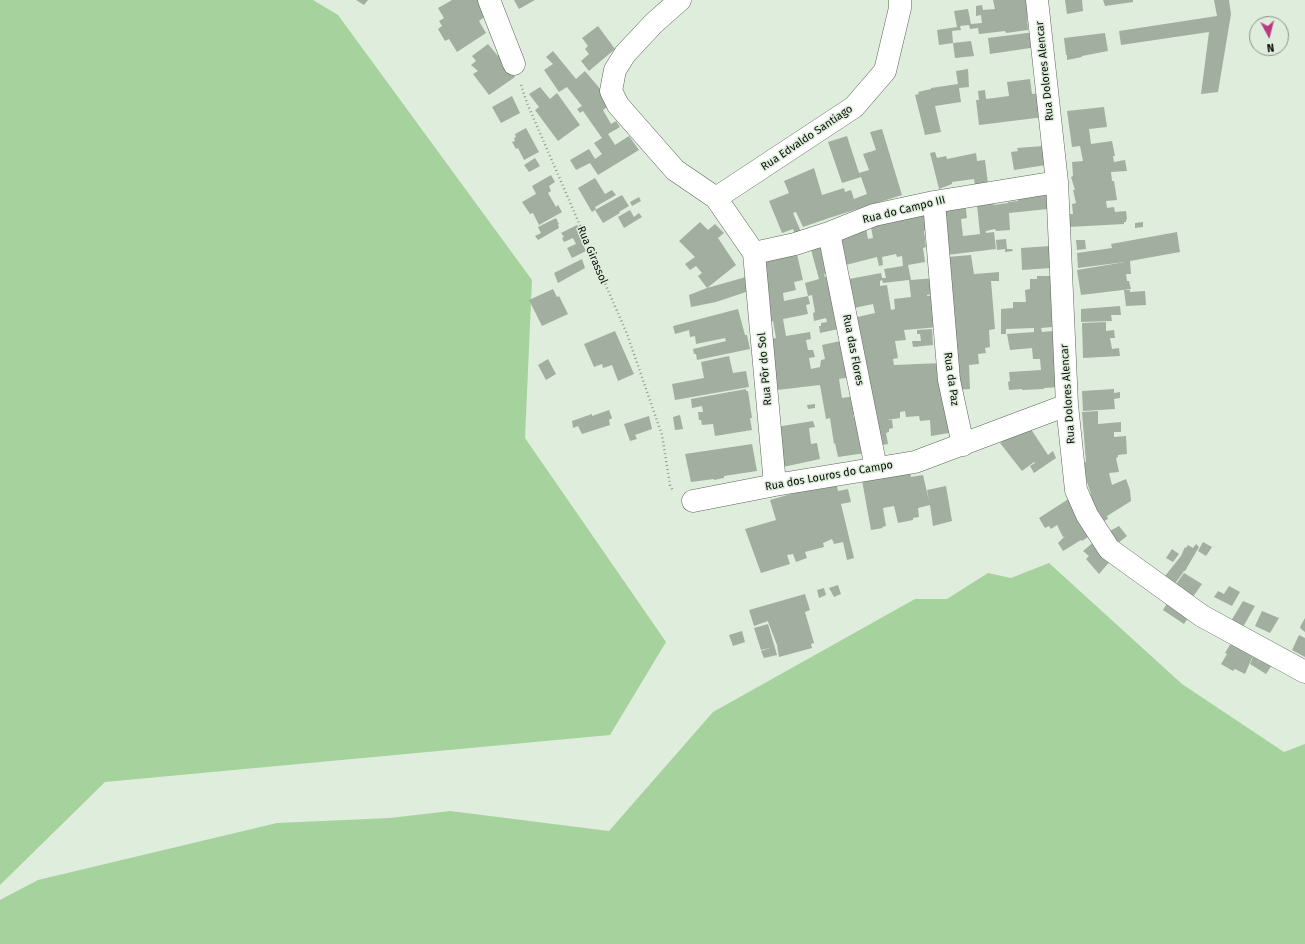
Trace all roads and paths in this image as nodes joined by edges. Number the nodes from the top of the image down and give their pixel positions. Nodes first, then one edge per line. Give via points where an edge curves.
1 (489, 0) edge
2 (680, 0) edge
3 (900, 0) edge
4 (1037, 0) edge
5 (514, 64) joint
6 (1057, 182) junction
7 (716, 198) junction
8 (934, 202) junction
9 (829, 233) junction
10 (754, 253) junction
11 (1067, 405) junction
12 (963, 445) junction
13 (876, 468) junction
14 (775, 485) junction
15 (693, 501) joint
16 (1305, 672) edge

1 - 5 street
2 - 7 street via 625,54 615,70 611,91 618,105 675,170
3 - 7 street, Rua Edvaldo Santiago via 885,71 854,107
4 - 6 street, Rua Dolores Alencar
5 - 15 path, Rua Girassol via 527,103 627,334 662,435 670,485 677,497 687,502
6 - 8 street, Rua do Campo III
6 - 11 street, Rua Dolores Alencar
7 - 10 street
8 - 9 street, Rua do Campo III via 874,215
8 - 12 street, Rua da Paz via 949,380
9 - 10 street, Rua do Campo III
9 - 13 street, Rua das Flores
10 - 14 street, Rua Pôr do Sol
11 - 12 street
11 - 16 street, Rua Dolores Alencar via 1076,490 1086,515 1109,549 1202,616
12 - 13 street, Rua dos Louros do Campo via 915,462
13 - 14 street, Rua dos Louros do Campo
14 - 15 street, Rua dos Louros do Campo

